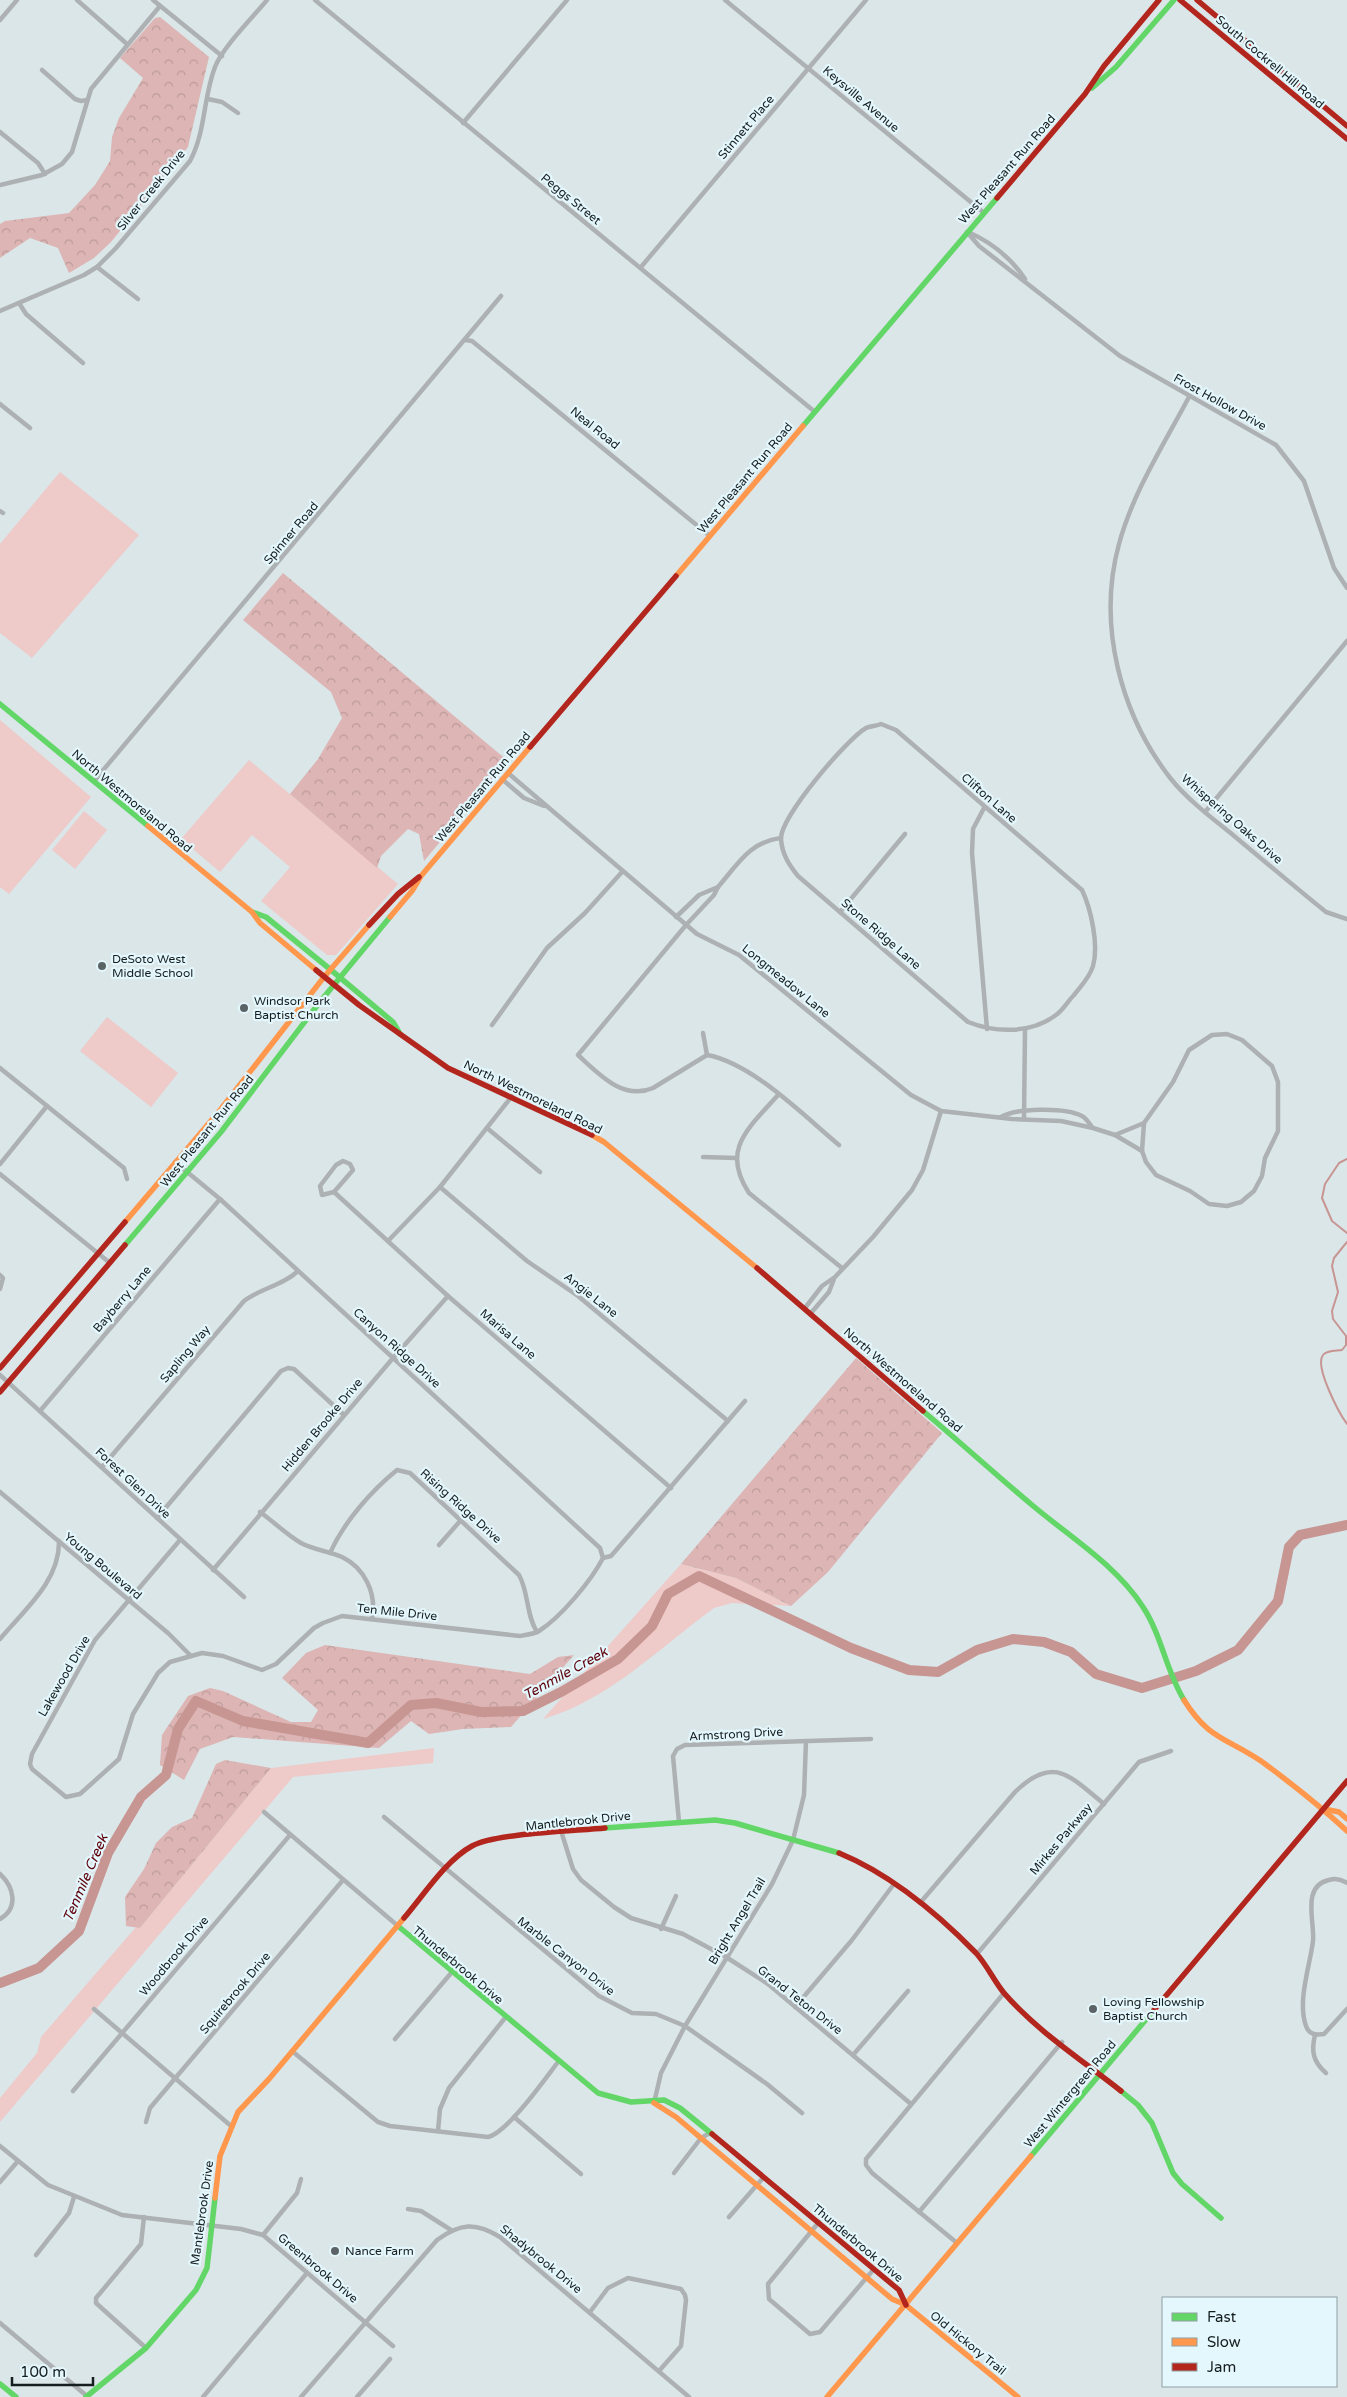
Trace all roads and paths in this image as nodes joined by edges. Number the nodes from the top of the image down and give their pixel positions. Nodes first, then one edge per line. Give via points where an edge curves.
1 (17, 0) edge
2 (77, 0) edge
3 (153, 0) edge
4 (267, 0) edge
5 (315, 0) edge
6 (567, 0) edge
7 (725, 0) edge
8 (866, 0) edge
9 (1159, 0) edge
10 (1174, 0) edge
11 (1180, 0) edge
12 (1197, 0) edge
13 (160, 6) junction
14 (0, 20) edge
15 (127, 44) junction
16 (222, 56) junction
17 (809, 69) junction
18 (42, 70) dead end
19 (1085, 94) junction
20 (208, 99) junction
21 (87, 100) junction
22 (238, 113) dead end
23 (463, 123) junction
24 (1347, 126) edge
25 (0, 132) edge
26 (1347, 139) edge
27 (45, 174) junction
28 (0, 185) edge
29 (983, 212) junction
30 (967, 232) junction
31 (97, 267) junction
32 (641, 267) junction
33 (1025, 280) junction
34 (501, 296) dead end
35 (138, 299) dead end
36 (19, 303) junction
37 (0, 311) edge
38 (465, 340) junction
39 (83, 363) dead end
40 (1189, 397) junction
41 (0, 404) edge
42 (815, 412) junction
43 (30, 428) dead end
44 (710, 536) junction
45 (1347, 588) edge
46 (1347, 641) edge
47 (0, 704) edge
48 (508, 773) junction
49 (502, 779) junction
50 (94, 780) junction
51 (984, 808) junction
52 (550, 809) junction
53 (1205, 812) junction
54 (905, 834) dead end
55 (781, 838) junction
56 (622, 872) junction
57 (421, 876) junction
58 (718, 887) junction
59 (698, 895) junction
60 (707, 902) junction
61 (252, 912) junction
62 (840, 912) junction
63 (676, 917) junction
64 (1347, 919) edge
65 (686, 925) junction
66 (331, 970) junction
67 (324, 977) junction
68 (340, 978) junction
69 (334, 985) junction
70 (492, 1025) dead end
71 (987, 1029) junction
72 (1025, 1029) junction
73 (703, 1033) dead end
74 (400, 1034) junction
75 (268, 1048) junction
76 (707, 1055) junction
77 (279, 1056) junction
78 (0, 1068) edge
79 (778, 1095) junction
80 (512, 1096) junction
81 (47, 1106) junction
82 (1024, 1110) junction
83 (941, 1111) junction
84 (1001, 1116) junction
85 (1024, 1119) junction
86 (1144, 1123) junction
87 (487, 1128) junction
88 (1092, 1128) junction
89 (1116, 1135) junction
90 (839, 1144) dead end
91 (1142, 1151) junction
92 (703, 1157) dead end
93 (736, 1158) junction
94 (175, 1162) junction
95 (0, 1164) edge
96 (187, 1172) junction
97 (540, 1172) dead end
98 (0, 1174) edge
99 (127, 1179) dead end
100 (440, 1187) junction
101 (334, 1192) junction
102 (220, 1199) junction
103 (388, 1241) junction
104 (98, 1253) junction
105 (110, 1263) junction
106 (842, 1268) junction
107 (298, 1271) junction
108 (0, 1275) edge
109 (835, 1277) junction
110 (1, 1287) edge
111 (448, 1296) junction
112 (805, 1308) junction
113 (811, 1313) junction
114 (393, 1358) junction
115 (0, 1368) edge
116 (0, 1375) edge
117 (8, 1383) junction
118 (0, 1392) edge
119 (745, 1401) dead end
120 (40, 1411) junction
121 (344, 1415) junction
122 (728, 1421) junction
123 (102, 1467) junction
124 (671, 1488) junction
125 (0, 1492) edge
126 (260, 1512) junction
127 (157, 1518) junction
128 (460, 1520) junction
129 (180, 1540) junction
130 (59, 1541) junction
131 (438, 1545) dead end
132 (330, 1553) junction
133 (603, 1555) junction
134 (213, 1570) junction
135 (244, 1598) dead end
136 (128, 1601) junction
137 (372, 1619) junction
138 (537, 1632) junction
139 (0, 1639) edge
140 (191, 1656) junction
141 (871, 1739) dead end
142 (806, 1741) junction
143 (1171, 1751) dead end
144 (1347, 1781) edge
145 (94, 1782) joint
146 (1104, 1804) junction
147 (1323, 1809) junction
148 (264, 1812) dead end
149 (384, 1817) dead end
150 (1347, 1819) edge
151 (679, 1822) junction
152 (1347, 1831) edge
153 (562, 1834) junction
154 (290, 1835) junction
155 (794, 1840) junction
156 (445, 1869) junction
157 (0, 1874) edge
158 (343, 1880) junction
159 (1347, 1883) edge
160 (894, 1884) junction
161 (676, 1896) dead end
162 (920, 1903) junction
163 (0, 1919) edge
164 (398, 1926) junction
165 (661, 1928) junction
166 (977, 1954) junction
167 (726, 1957) junction
168 (452, 1972) junction
169 (908, 1991) dead end
170 (1004, 1993) junction
171 (795, 2006) junction
172 (94, 2009) dead end
173 (1347, 2009) edge
174 (505, 2018) junction
175 (684, 2026) junction
176 (122, 2033) junction
177 (1315, 2035) junction
178 (395, 2039) dead end
179 (1062, 2042) junction
180 (292, 2051) junction
181 (853, 2055) junction
182 (558, 2062) junction
183 (1326, 2073) dead end
184 (1100, 2074) junction
185 (175, 2079) junction
186 (73, 2091) dead end
187 (654, 2103) junction
188 (911, 2104) junction
189 (802, 2113) dead end
190 (514, 2117) junction
191 (146, 2122) dead end
192 (231, 2126) junction
193 (438, 2132) junction
194 (710, 2133) junction
195 (701, 2138) junction
196 (0, 2146) edge
197 (18, 2161) junction
198 (674, 2173) dead end
199 (580, 2174) dead end
200 (763, 2178) junction
201 (301, 2179) dead end
202 (0, 2182) edge
203 (757, 2185) junction
204 (74, 2197) junction
205 (408, 2209) dead end
206 (919, 2212) junction
207 (144, 2217) junction
208 (729, 2217) dead end
209 (1221, 2218) dead end
210 (819, 2222) junction
211 (210, 2225) junction
212 (451, 2230) junction
213 (812, 2230) junction
214 (263, 2235) junction
215 (957, 2243) junction
216 (36, 2255) dead end
217 (874, 2269) junction
218 (307, 2272) junction
219 (868, 2278) junction
220 (906, 2305) junction
221 (590, 2312) junction
222 (0, 2323) edge
223 (367, 2323) junction
224 (393, 2346) dead end
225 (146, 2348) junction
226 (390, 2359) dead end
227 (659, 2371) junction
228 (0, 2384) edge
229 (16, 2397) edge
230 (87, 2397) edge
231 (203, 2397) edge
232 (301, 2397) edge
233 (357, 2397) edge
234 (689, 2397) edge
235 (827, 2397) edge
236 (1018, 2397) edge

1 - 14 street
2 - 15 street
3 - 13 street
4 - 16 street, Silver Creek Drive
5 - 23 street, Peggs Street
6 - 23 street
7 - 17 street, Keysville Avenue
8 - 17 street, Stinnett Place
9 - 19 main road, West Pleasant Run Road
10 - 19 main road, West Pleasant Run Road via 1116,67
11 - 26 main road, South Cockrell Hill Road
12 - 24 main road, South Cockrell Hill Road
13 - 15 street
13 - 16 street
15 - 21 street via 98,78
16 - 20 street, Silver Creek Drive via 214,68
17 - 29 street, Keysville Avenue
17 - 32 street, Stinnett Place
18 - 21 street via 75,99
19 - 29 main road, West Pleasant Run Road
20 - 22 street via 222,102
20 - 31 street, Silver Creek Drive via 198,145 190,161
21 - 27 street via 72,152 62,164
23 - 32 street, Peggs Street
25 - 27 street via 38,163
27 - 28 street
29 - 30 main road, West Pleasant Run Road
30 - 33 street, Frost Hollow Drive via 1010,272
30 - 33 street, Frost Hollow Drive via 986,240 1017,267
30 - 42 main road, West Pleasant Run Road
31 - 35 street
31 - 36 street, Silver Creek Drive
32 - 42 street, Peggs Street
33 - 40 street, Frost Hollow Drive via 1120,356
34 - 38 street, Spinner Road
36 - 37 street, Silver Creek Drive
36 - 39 street via 26,314
38 - 44 street, Neal Road via 472,341 516,376
38 - 50 street, Spinner Road
40 - 45 street, Frost Hollow Drive via 1239,422 1276,446 1304,481 1334,568
40 - 53 street, Whispering Oaks Drive via 1140,490 1119,543 1111,595 1111,628 1129,705 1143,736 1172,779
41 - 43 street
42 - 44 main road, West Pleasant Run Road
44 - 48 main road, West Pleasant Run Road
46 - 53 street
47 - 50 main road, North Westmoreland Road
48 - 49 main road, West Pleasant Run Road
48 - 52 street, Longmeadow Lane
49 - 52 street, Longmeadow Lane via 524,798
49 - 57 main road, West Pleasant Run Road
50 - 61 main road, North Westmoreland Road via 126,810
51 - 55 street, Clifton Lane via 896,730 881,724 867,728 848,744 797,804
51 - 71 street via 976,820 972,836
51 - 72 street, Clifton Lane via 1082,890 1090,908 1093,965 1086,980 1058,1014
52 - 56 street, Longmeadow Lane
53 - 64 street, Whispering Oaks Drive via 1326,912
54 - 62 street
55 - 58 street via 753,846
55 - 62 street, Stone Ridge Lane via 786,861 798,876
56 - 63 street, Longmeadow Lane
56 - 70 street via 548,948
57 - 66 main road, West Pleasant Run Road via 398,894
57 - 68 main road, West Pleasant Run Road via 412,892
58 - 59 street
58 - 60 street
59 - 60 street
59 - 63 street
60 - 65 street
61 - 66 main road, North Westmoreland Road via 266,917
61 - 67 main road, North Westmoreland Road via 260,923
62 - 71 street, Stone Ridge Lane via 968,1022
63 - 65 street, Longmeadow Lane
65 - 76 street via 578,1055 618,1088 637,1092 654,1088
65 - 83 street, Longmeadow Lane via 739,955 911,1095
66 - 67 main road, West Pleasant Run Road
66 - 68 main road, North Westmoreland Road
67 - 69 main road, North Westmoreland Road
67 - 75 main road, West Pleasant Run Road
68 - 69 main road, West Pleasant Run Road
68 - 74 main road, North Westmoreland Road via 392,1022
69 - 74 main road, North Westmoreland Road
69 - 77 main road, West Pleasant Run Road
71 - 72 street
72 - 82 street
73 - 76 street
74 - 80 main road, North Westmoreland Road via 448,1068
75 - 77 main road
75 - 94 main road, West Pleasant Run Road
76 - 79 street via 724,1058 743,1068
77 - 96 main road, West Pleasant Run Road
78 - 81 street
79 - 90 street
79 - 93 street via 748,1128
80 - 87 street
80 - 112 main road, North Westmoreland Road via 604,1142
81 - 95 street
81 - 99 street via 124,1168
82 - 84 street, Longmeadow Lane via 1010,1111
82 - 85 street
82 - 88 street, Longmeadow Lane via 1084,1116
83 - 84 street, Longmeadow Lane
83 - 106 street via 923,1170 912,1190
84 - 85 street, Longmeadow Lane
85 - 88 street, Longmeadow Lane via 1062,1121
86 - 89 street
86 - 91 street
86 - 91 street via 1173,1082 1189,1050 1212,1035 1228,1034 1242,1040 1272,1066 1278,1082 1278,1131 1265,1158 1262,1176 1254,1191 1241,1202 1227,1206 1209,1204 1156,1175
87 - 97 street
87 - 100 street
88 - 89 street, Longmeadow Lane
89 - 91 street, Longmeadow Lane
92 - 93 street
93 - 106 street via 739,1178 749,1193
94 - 96 street, Canyon Ridge Drive
94 - 104 main road, West Pleasant Run Road
96 - 102 street, Canyon Ridge Drive
96 - 105 main road, West Pleasant Run Road
98 - 104 street
100 - 103 street
100 - 122 street, Angie Lane
101 - 101 street, Marisa Lane via 353,1170 350,1164 342,1161 336,1165 320,1186 322,1195
101 - 103 street, Marisa Lane
102 - 107 street, Canyon Ridge Drive
102 - 120 street, Bayberry Lane
103 - 111 street, Marisa Lane
104 - 105 street
104 - 115 main road, West Pleasant Run Road
105 - 117 main road, West Pleasant Run Road
106 - 109 street
107 - 114 street, Canyon Ridge Drive
107 - 123 street, Sapling Way via 288,1280 255,1293 244,1302
108 - 110 street via 3,1278
109 - 112 street via 822,1286
109 - 113 street via 829,1292
111 - 114 street, Hidden Brooke Drive
111 - 124 street, Marisa Lane
112 - 113 main road, North Westmoreland Road
113 - 147 main road, North Westmoreland Road via 996,1474 1114,1571 1144,1606 1160,1640 1174,1684 1195,1718 1215,1736 1250,1754
114 - 121 street, Hidden Brooke Drive
114 - 133 street, Canyon Ridge Drive
116 - 117 street, Forest Glen Drive
117 - 118 main road, West Pleasant Run Road
117 - 120 street, Forest Glen Drive
119 - 122 street
120 - 123 street, Forest Glen Drive
121 - 126 street, Hidden Brooke Drive
121 - 127 street via 294,1369 281,1371
122 - 124 street
123 - 127 street, Forest Glen Drive
124 - 133 street via 611,1556
125 - 130 street, Young Boulevard
126 - 132 street via 300,1542 314,1550
126 - 134 street, Hidden Brooke Drive
127 - 129 street, Forest Glen Drive
128 - 131 street
128 - 132 street, Rising Ridge Drive via 410,1473 397,1470 375,1490 336,1539
128 - 138 street, Rising Ridge Drive via 520,1575 531,1624
129 - 134 street, Forest Glen Drive
129 - 136 street, Lakewood Drive
130 - 136 street, Young Boulevard
130 - 139 street via 59,1555 48,1582
132 - 137 street via 344,1558 360,1570 368,1582 374,1602
133 - 138 street via 571,1600
134 - 135 street, Forest Glen Drive
136 - 140 street, Young Boulevard via 186,1648
136 - 145 street, Lakewood Drive via 95,1640 54,1710 30,1764 49,1785 66,1797 80,1794
137 - 138 street, Ten Mile Drive via 520,1636
137 - 140 street, Ten Mile Drive via 342,1616 323,1623 276,1664 262,1670 223,1656 202,1653
140 - 145 street, Ten Mile Drive via 170,1662 158,1673 133,1714 119,1759
141 - 142 street, Armstrong Drive
142 - 151 street, Armstrong Drive via 715,1743 677,1749 673,1756
142 - 155 street, Bright Angel Trail via 804,1794
143 - 146 street, Mirkes Parkway via 1139,1762
144 - 147 main road, West Wintergreen Road
146 - 162 street via 1065,1774 1041,1772 1035,1775 1015,1792
146 - 166 street, Mirkes Parkway
147 - 150 main road, North Westmoreland Road via 1339,1812
147 - 152 main road, North Westmoreland Road
147 - 184 main road, West Wintergreen Road
148 - 154 street, Thunderbrook Drive
149 - 156 street, Marble Canyon Drive
151 - 153 main road, Mantlebrook Drive
151 - 155 main road, Mantlebrook Drive via 715,1820 735,1823
153 - 156 main road, Mantlebrook Drive via 495,1839 473,1845
153 - 165 street, Grand Teton Drive via 573,1868 581,1880 626,1914
154 - 158 street, Thunderbrook Drive
154 - 176 street, Woodbrook Drive
155 - 160 main road, Mantlebrook Drive via 867,1865
155 - 167 street, Bright Angel Trail via 772,1884
156 - 164 main road, Mantlebrook Drive
156 - 175 street, Marble Canyon Drive via 599,1996 632,2013 656,2014
157 - 163 street via 12,1888 13,1899 6,1915
158 - 164 street, Thunderbrook Drive
158 - 185 street, Squirebrook Drive
159 - 177 street via 1338,1879 1327,1880 1316,1887 1312,1895 1313,1942 1304,1994 1305,2025
160 - 162 main road, Mantlebrook Drive
160 - 171 street via 847,1946
161 - 165 street
162 - 166 main road, Mantlebrook Drive
164 - 168 main road, Thunderbrook Drive
164 - 180 main road, Mantlebrook Drive
165 - 167 street, Grand Teton Drive via 683,1934
166 - 170 main road, Mantlebrook Drive
167 - 171 street, Grand Teton Drive
167 - 175 street, Bright Angel Trail
168 - 174 main road, Thunderbrook Drive
168 - 178 street
169 - 181 street
170 - 179 main road, Mantlebrook Drive
170 - 188 street
171 - 181 street, Grand Teton Drive
172 - 176 street
173 - 177 street via 1324,2034
174 - 182 main road, Thunderbrook Drive
174 - 193 street via 449,2088 440,2109
175 - 187 street, Bright Angel Trail via 661,2074
175 - 189 street, Marble Canyon Drive via 751,2072
176 - 185 street
176 - 186 street, Woodbrook Drive
177 - 183 street via 1314,2058
179 - 184 main road, Mantlebrook Drive
179 - 206 street
180 - 192 main road, Mantlebrook Drive via 238,2112
180 - 193 street via 378,2122
181 - 188 street, Grand Teton Drive
182 - 187 main road, Thunderbrook Drive via 598,2093 616,2099
182 - 190 street
184 - 209 main road, Mantlebrook Drive via 1138,2105 1152,2123 1172,2173
184 - 215 main road, West Wintergreen Road
185 - 191 street, Squirebrook Drive via 150,2108
185 - 192 street
187 - 194 main road, Thunderbrook Drive via 664,2100 680,2108
187 - 195 main road, Thunderbrook Drive
188 - 206 street via 866,2159 866,2165
190 - 193 street via 494,2136
190 - 199 street
192 - 211 main road, Mantlebrook Drive via 220,2156
194 - 195 street
194 - 200 main road, Thunderbrook Drive
195 - 198 street
195 - 203 main road, Thunderbrook Drive
196 - 197 street, Greenbrook Drive
197 - 202 street
197 - 204 street, Greenbrook Drive via 48,2185
200 - 203 street
200 - 210 main road, Thunderbrook Drive
201 - 214 street via 297,2194
203 - 208 street
203 - 213 main road, Thunderbrook Drive
204 - 207 street, Greenbrook Drive via 122,2215
204 - 216 street via 69,2213
205 - 212 street via 421,2210
206 - 215 street
207 - 211 street, Greenbrook Drive
207 - 225 street via 141,2244 96,2298 96,2304
210 - 213 street
210 - 217 main road, Thunderbrook Drive
211 - 214 street, Greenbrook Drive
211 - 225 main road, Mantlebrook Drive via 207,2268 196,2290
212 - 221 street, Shadybrook Drive via 477,2226 486,2228
212 - 223 street via 437,2240
213 - 219 main road, Thunderbrook Drive
213 - 219 street via 768,2284 769,2299 787,2316 810,2334 820,2332
214 - 218 street, Greenbrook Drive
215 - 220 main road, West Wintergreen Road
217 - 219 street
217 - 220 main road, Thunderbrook Drive via 899,2290
218 - 223 street, Greenbrook Drive
218 - 231 street
219 - 220 main road, Thunderbrook Drive via 892,2299
220 - 235 main road, West Wintergreen Road
220 - 236 main road, Old Hickory Trail
221 - 227 street, Shadybrook Drive
221 - 227 street via 608,2288 628,2278 681,2289 686,2300 682,2346
222 - 230 street
223 - 224 street, Greenbrook Drive
223 - 232 street
225 - 230 main road, Mantlebrook Drive
226 - 233 street
227 - 234 street, Shadybrook Drive
228 - 229 main road

